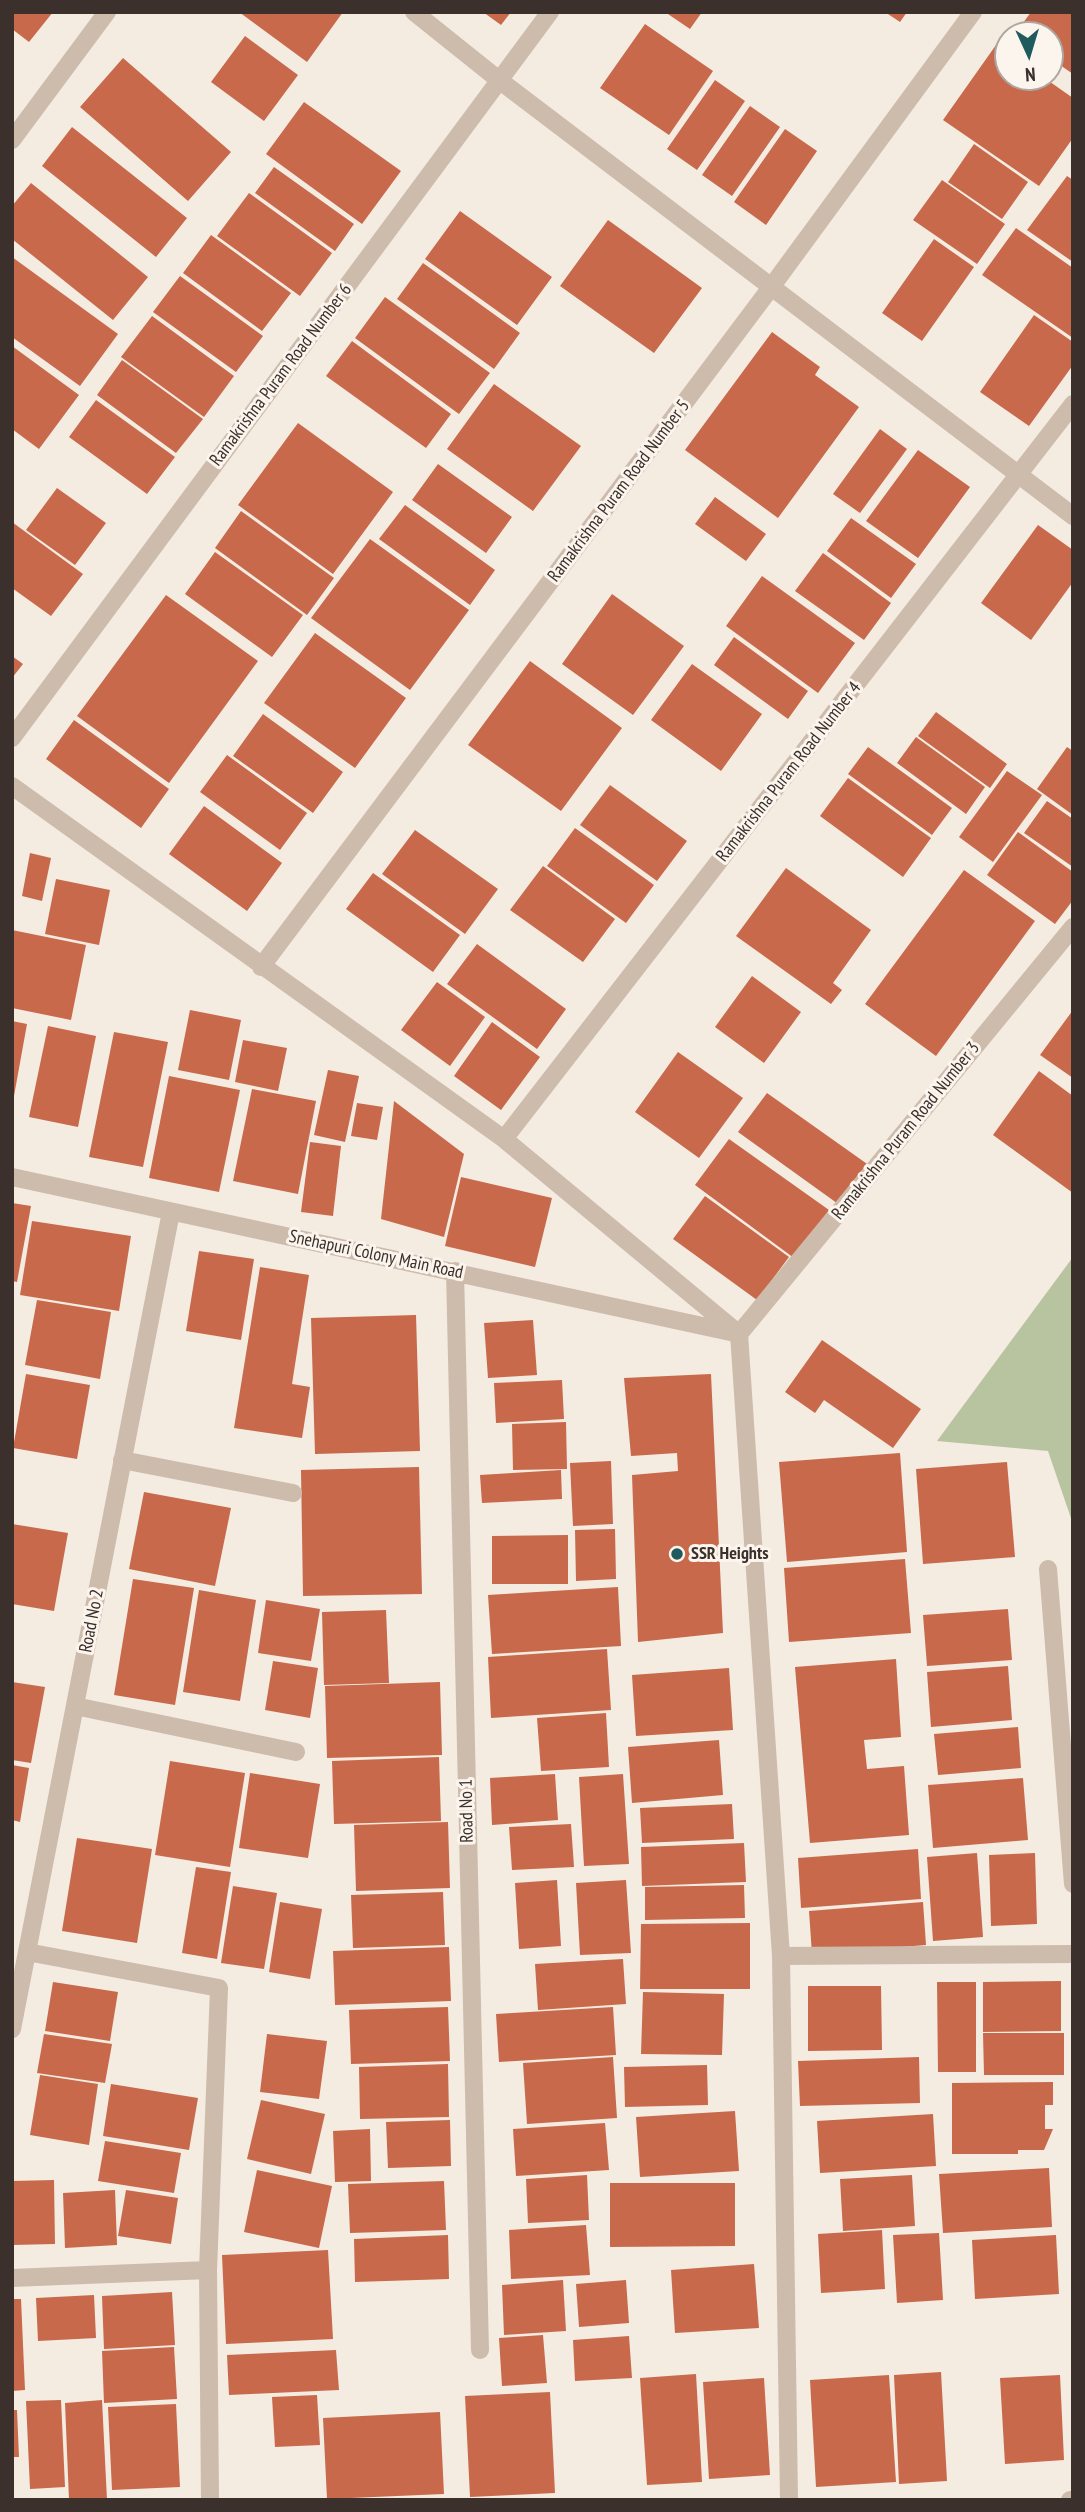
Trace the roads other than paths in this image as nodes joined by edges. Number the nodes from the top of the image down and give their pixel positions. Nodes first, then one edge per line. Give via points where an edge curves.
1 (107, 12) edge
2 (414, 12) edge
3 (550, 12) edge
4 (973, 12) edge
5 (499, 80) junction
6 (12, 140) edge
7 (772, 286) junction
8 (1073, 404) edge
9 (1019, 476) junction
10 (1073, 516) edge
11 (12, 738) edge
12 (12, 786) edge
13 (1073, 927) edge
14 (261, 967) junction
15 (504, 1139) junction
16 (12, 1177) edge
17 (171, 1212) junction
18 (455, 1271) junction
19 (738, 1334) junction
20 (122, 1460) junction
21 (293, 1493) dead end
22 (1048, 1569) dead end
23 (75, 1706) junction
24 (296, 1752) dead end
25 (1073, 1884) edge
26 (27, 1952) junction
27 (1073, 1954) edge
28 (781, 1956) junction
29 (16, 1987) edge
30 (12, 2029) edge
31 (208, 2270) junction
32 (12, 2278) edge
33 (480, 2350) dead end
34 (210, 2500) edge
35 (789, 2500) edge

1 - 6 street
2 - 5 street
3 - 5 street, Ramakrishna Puram Road Number 6
4 - 7 street, Ramakrishna Puram Road Number 5
5 - 7 street
5 - 11 street, Ramakrishna Puram Road Number 6
7 - 9 street
7 - 14 street, Ramakrishna Puram Road Number 5
8 - 9 street, Ramakrishna Puram Road Number 4
9 - 10 street
9 - 15 street, Ramakrishna Puram Road Number 4
12 - 14 street
13 - 19 street, Ramakrishna Puram Road Number 3
14 - 15 street
15 - 19 street
16 - 17 street, Snehapuri Colony Main Road
17 - 18 street, Snehapuri Colony Main Road
17 - 20 street, Road No 2
18 - 19 street, Snehapuri Colony Main Road
18 - 33 street, Road No 1
19 - 28 street
20 - 21 street
20 - 23 street, Road No 2
22 - 25 street
23 - 24 street
23 - 26 street, Road No 2
26 - 29 street, Road No 2
26 - 31 street via 219,1988
27 - 28 street
28 - 35 street
29 - 30 street, Road No 2
31 - 32 street
31 - 34 street

